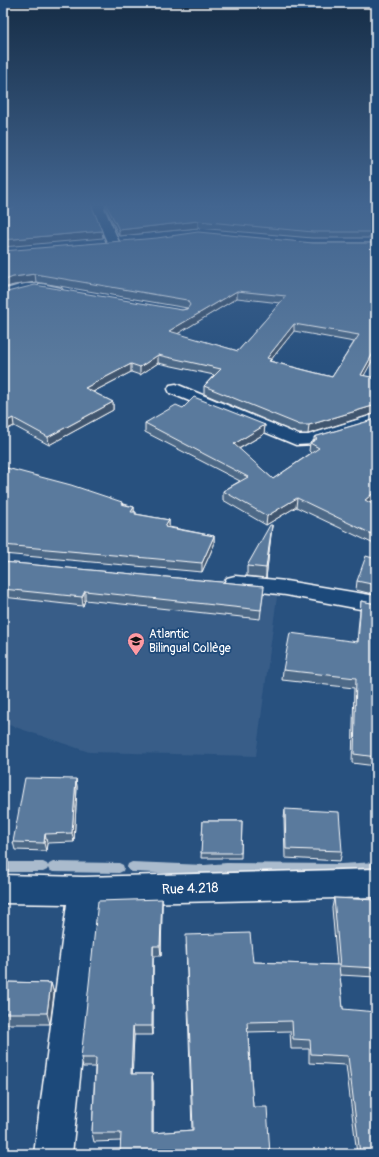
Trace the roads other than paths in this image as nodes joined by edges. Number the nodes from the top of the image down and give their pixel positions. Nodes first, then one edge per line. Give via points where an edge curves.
1 (67, 292) edge
2 (3, 295) edge
3 (176, 389) dead end
4 (376, 419) edge
5 (215, 581) edge
6 (376, 604) edge
7 (376, 883) edge
8 (3, 889) edge
9 (84, 891) junction
10 (53, 1154) edge

1 - 2 street via 24,287
3 - 4 street via 296,440 309,440
5 - 6 street via 286,588
7 - 9 street, Rue 4.218
8 - 9 street, Rue 4.218
9 - 10 street

